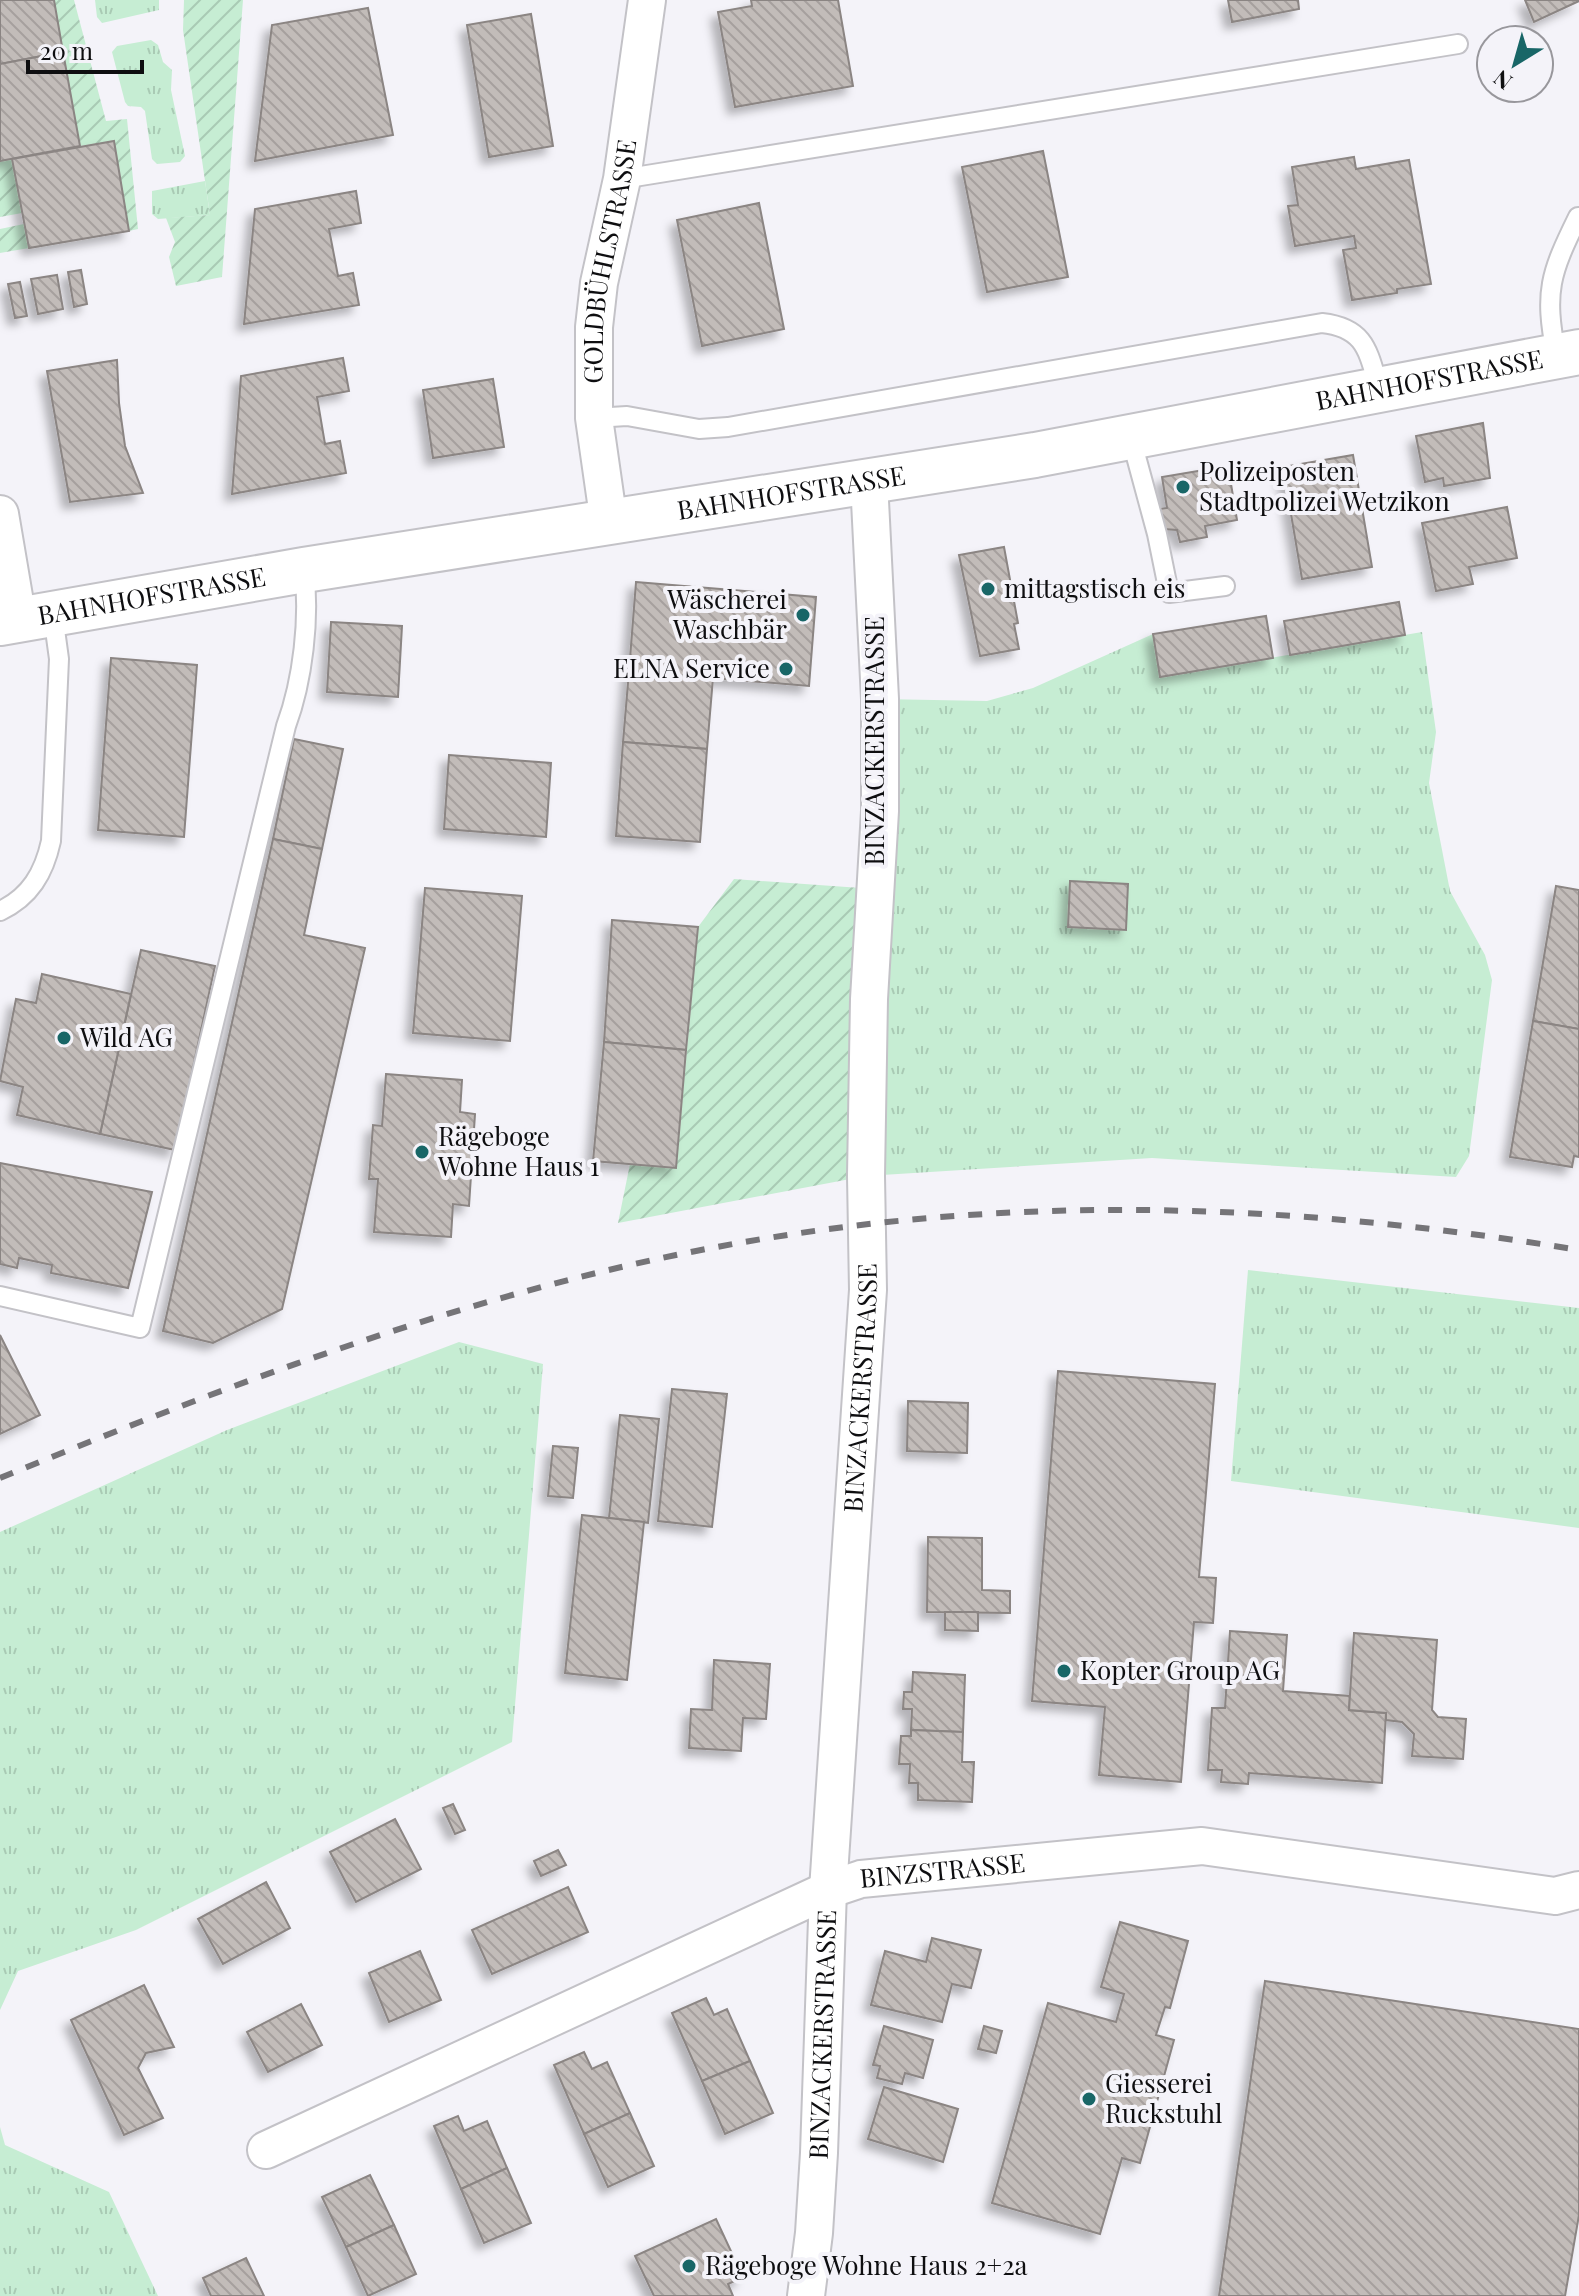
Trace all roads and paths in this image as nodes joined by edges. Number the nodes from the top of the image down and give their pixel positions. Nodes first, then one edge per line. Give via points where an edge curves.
1 (647, 0) edge
2 (1458, 44) dead end
3 (622, 179) junction
4 (1578, 217) edge
5 (1567, 353) edge
6 (1380, 391) junction
7 (594, 418) junction
8 (1131, 437) junction
9 (869, 481) junction
10 (0, 514) edge
11 (609, 523) junction
12 (304, 570) junction
13 (1225, 586) dead end
14 (24, 619) edge
15 (0, 911) edge
16 (0, 1296) edge
17 (828, 1890) junction
18 (1579, 1890) edge
19 (266, 2150) dead end
20 (806, 2296) edge

1 - 3 street, GOLDBÜHLSTRASSE
2 - 3 lane
3 - 7 street, GOLDBÜHLSTRASSE via 595,312
4 - 5 lane via 1552,276 1549,297 1549,315
5 - 6 main road, BAHNHOFSTRASSE
6 - 7 lane via 1360,337 1350,329 1322,323 728,427 699,429 627,416
6 - 8 main road, BAHNHOFSTRASSE
7 - 11 street, GOLDBÜHLSTRASSE
8 - 9 main road, BAHNHOFSTRASSE
8 - 13 lane via 1169,593
9 - 11 main road, BAHNHOFSTRASSE
9 - 17 street, BINZACKERSTRASSE via 880,811 869,999 868,1290
10 - 14 street
11 - 12 main road, BAHNHOFSTRASSE
12 - 14 main road, BAHNHOFSTRASSE
12 - 16 lane via 307,599 296,700 140,1328
14 - 15 lane via 59,659 51,841 47,860 26,895
17 - 18 street, BINZSTRASSE via 861,1879 1202,1846 1555,1896
17 - 19 street, BINZSTRASSE
17 - 20 street, BINZACKERSTRASSE via 819,2153

